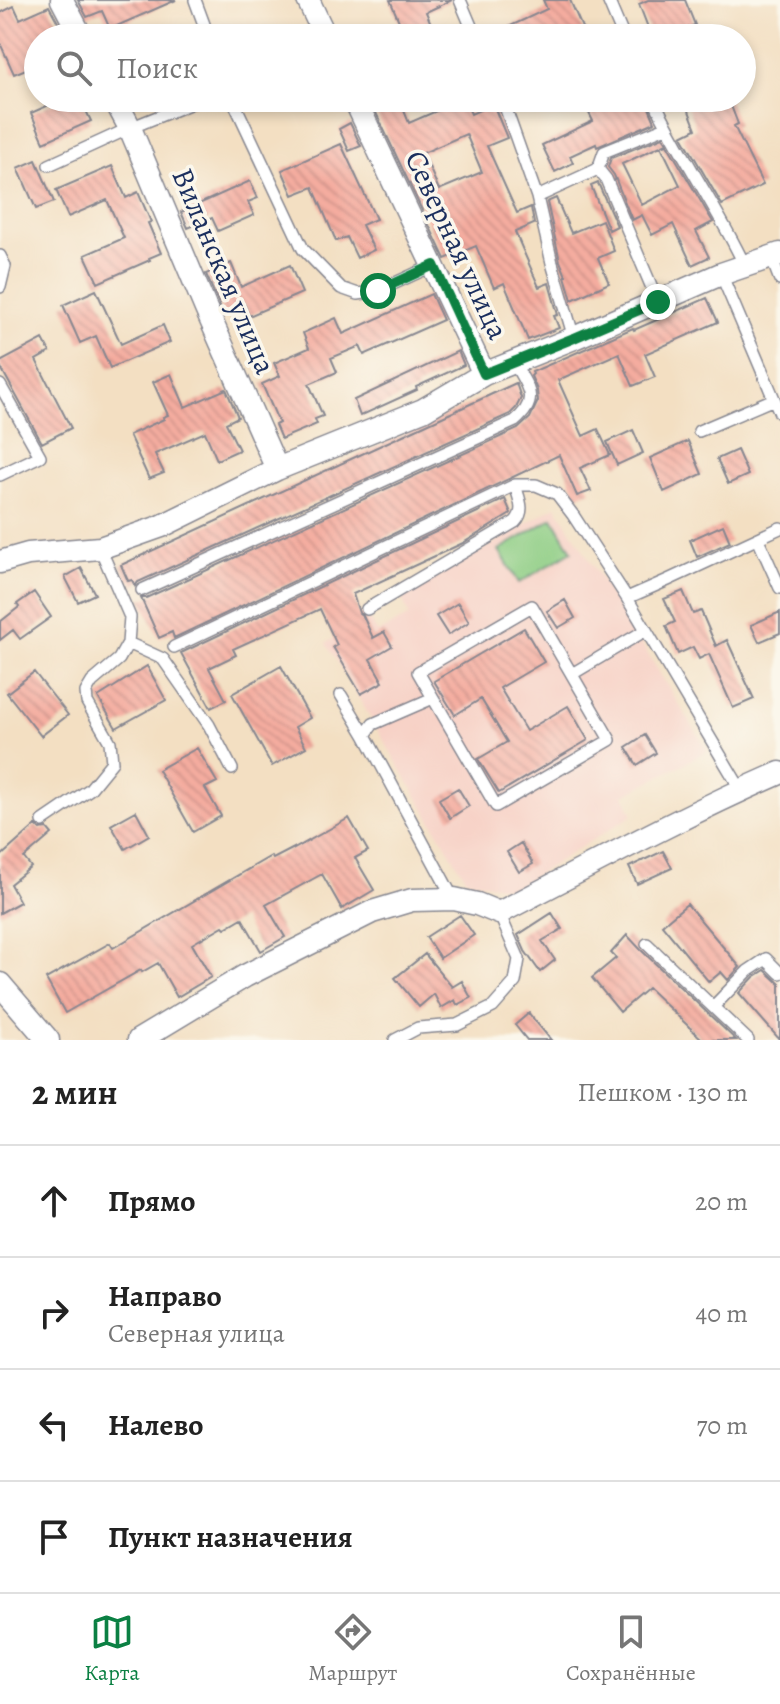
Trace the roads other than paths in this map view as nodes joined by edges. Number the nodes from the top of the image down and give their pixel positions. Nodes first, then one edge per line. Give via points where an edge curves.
1 (62, 0) edge
2 (195, 0) edge
3 (308, 0) edge
4 (460, 0) edge
5 (608, 0) edge
6 (75, 24) edge
7 (204, 24) edge
8 (319, 24) edge
9 (470, 24) edge
10 (618, 24) edge
11 (121, 112) edge
12 (169, 112) edge
13 (239, 112) edge
14 (361, 112) edge
15 (507, 112) edge
16 (659, 112) edge
17 (666, 127) junction
18 (130, 128) junction
19 (49, 165) dead end
20 (598, 169) junction
21 (537, 197) junction
22 (0, 256) edge
23 (775, 256) edge
24 (434, 265) junction
25 (745, 266) junction
26 (721, 274) junction
27 (780, 280) edge
28 (0, 287) edge
29 (658, 302) junction
30 (574, 338) junction
31 (513, 361) junction
32 (484, 374) junction
33 (0, 385) edge
34 (774, 399) junction
35 (780, 413) edge
36 (699, 431) dead end
37 (277, 469) junction
38 (0, 475) edge
39 (515, 485) junction
40 (780, 528) edge
41 (758, 539) junction
42 (100, 548) junction
43 (0, 562) edge
44 (780, 588) edge
45 (142, 590) dead end
46 (627, 598) junction
47 (367, 609) dead end
48 (646, 630) junction
49 (128, 643) junction
50 (174, 647) dead end
51 (572, 674) junction
52 (341, 695) dead end
53 (433, 698) junction
54 (365, 735) junction
55 (232, 769) dead end
56 (780, 773) edge
57 (741, 790) junction
58 (43, 821) dead end
59 (454, 899) junction
60 (499, 913) junction
61 (647, 944) dead end
62 (780, 973) edge
63 (0, 984) edge
64 (713, 1007) junction
65 (48, 1040) edge
66 (139, 1040) edge
67 (395, 1040) edge
68 (748, 1040) edge

1 - 6 street
2 - 7 lane
3 - 8 street
4 - 9 lane
5 - 10 lane
11 - 18 street, Виланская улица
12 - 18 lane
13 - 24 lane via 303,249 341,288 358,294 378,291
14 - 24 street, Северная улица
15 - 21 lane
16 - 17 lane
17 - 20 lane via 604,152
17 - 25 lane
18 - 19 lane
18 - 37 street, Виланская улица
20 - 21 lane
20 - 29 lane
21 - 30 lane
22 - 28 lane via 5,266
23 - 25 street
23 - 27 lane
24 - 32 street, Северная улица
25 - 26 street
26 - 29 street
26 - 34 lane
29 - 30 street
30 - 31 street
31 - 32 street
31 - 45 lane via 531,395 528,410 515,421
32 - 37 street via 423,410
33 - 38 lane via 40,456
34 - 35 lane
34 - 36 lane
37 - 42 street via 162,526
39 - 46 lane via 536,485 557,494
39 - 47 lane via 522,509 515,522
39 - 50 lane
40 - 41 lane
41 - 44 lane
41 - 46 lane
42 - 43 street via 28,554
42 - 49 lane via 130,617
46 - 48 lane
48 - 51 lane
48 - 57 lane
49 - 55 lane via 163,659
49 - 58 lane via 86,692 110,742 112,762 90,789
51 - 53 lane via 532,606 418,672
51 - 53 lane via 610,740 496,806
52 - 54 lane
53 - 54 lane via 373,724
54 - 59 lane
56 - 57 street
57 - 60 street
59 - 60 street
59 - 66 street via 412,900 372,912 245,976
60 - 67 lane via 519,959 515,982 493,1007 457,1025 418,1028
61 - 64 lane
62 - 64 lane via 766,959
63 - 65 street
64 - 68 lane

